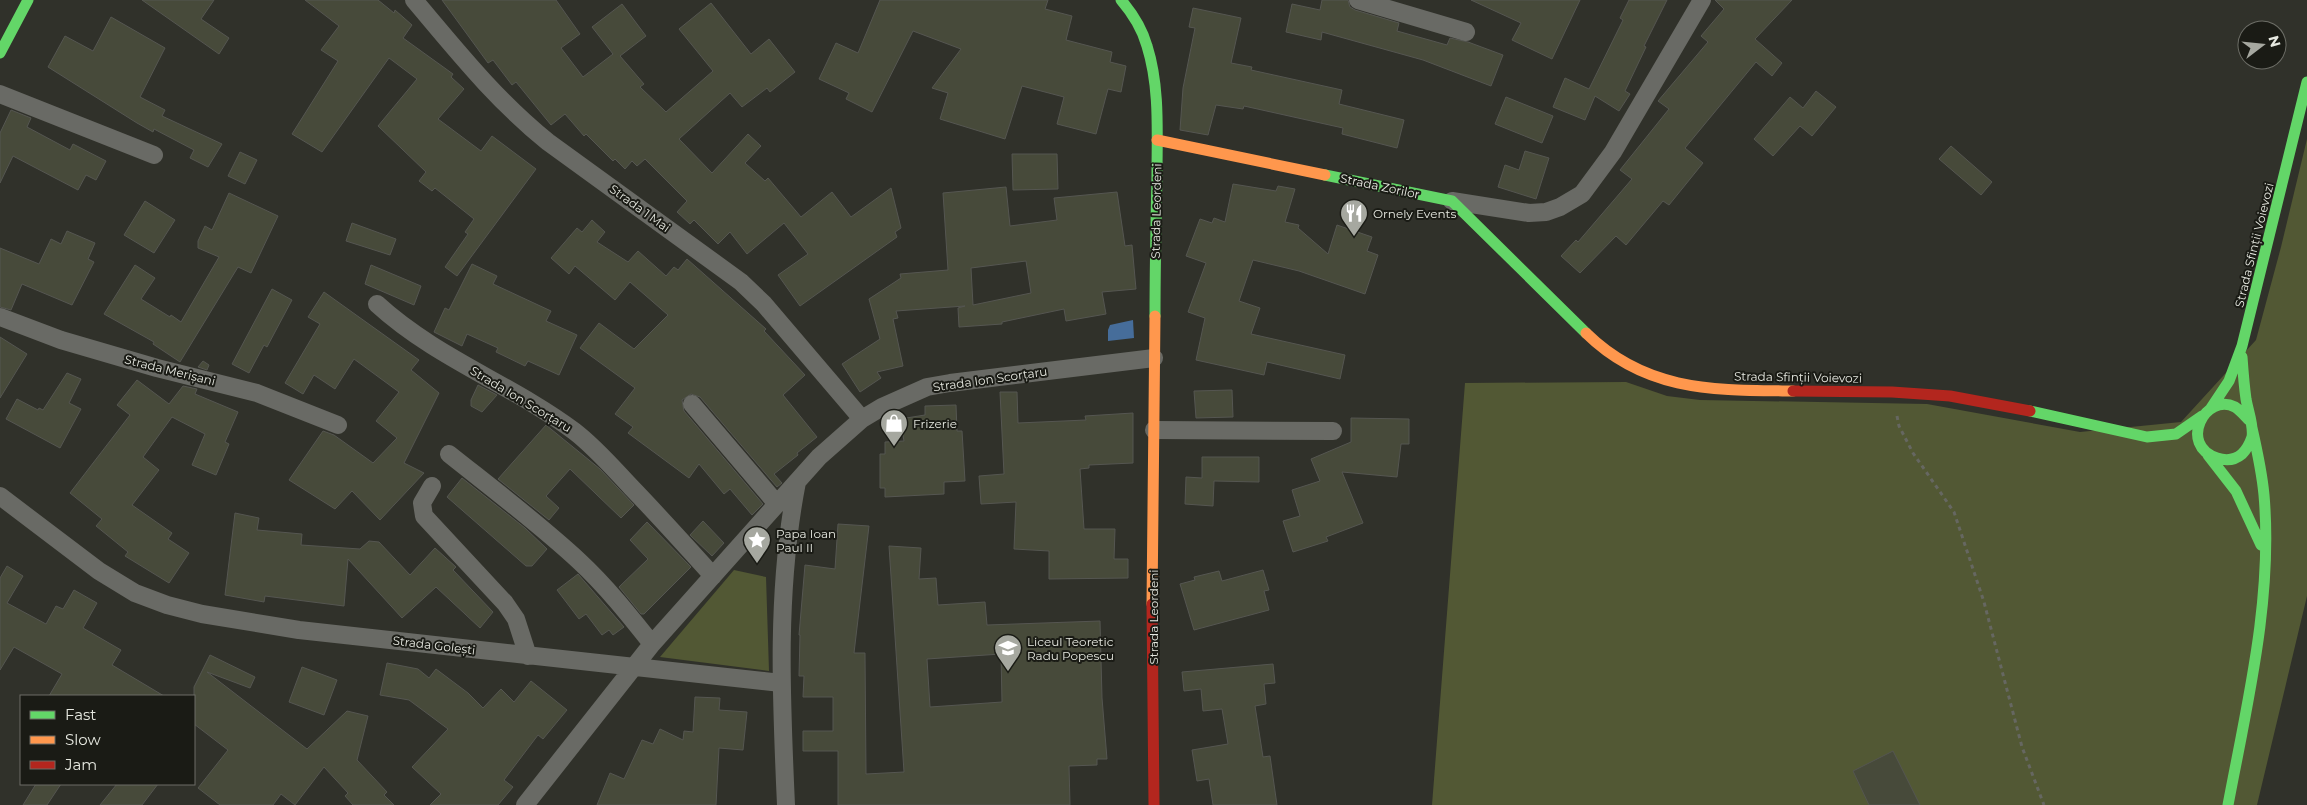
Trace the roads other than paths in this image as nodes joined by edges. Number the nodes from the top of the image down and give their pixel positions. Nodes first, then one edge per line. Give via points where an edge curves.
1 (28, 0) edge
2 (414, 0) edge
3 (1358, 0) edge
4 (1702, 0) edge
5 (1131, 3) edge
6 (1466, 32) dead end
7 (3, 43) edge
8 (2307, 82) edge
9 (0, 94) edge
10 (1157, 140) junction
11 (154, 155) dead end
12 (1452, 201) junction
13 (377, 304) dead end
14 (0, 317) edge
15 (2242, 346) junction
16 (1154, 358) junction
17 (692, 404) dead end
18 (2211, 408) junction
19 (2202, 416) junction
20 (862, 419) junction
21 (338, 424) dead end
22 (2250, 424) junction
23 (1154, 430) junction
24 (1333, 430) dead end
25 (2147, 437) junction
26 (2206, 453) junction
27 (449, 454) dead end
28 (797, 481) junction
29 (432, 486) dead end
30 (0, 496) edge
31 (777, 504) junction
32 (2265, 557) junction
33 (713, 576) junction
34 (652, 644) junction
35 (528, 656) junction
36 (632, 667) junction
37 (781, 683) junction
38 (525, 805) edge
39 (786, 805) edge
40 (1154, 805) edge
41 (2228, 805) edge

1 - 7 street
2 - 20 street, Strada 1 Mai via 519,118 741,282 764,304
3 - 6 street
4 - 12 street, Strada Zorilor via 1613,152 1582,194 1560,208 1529,213
5 - 10 street, Strada Leordeni via 1148,49
8 - 15 street, Strada Sfinții Voievozi
9 - 11 street
10 - 12 street, Strada Zorilor
10 - 16 street, Strada Leordeni
12 - 25 street, Strada Sfinții Voievozi via 1612,355 1642,372 1672,383 1766,391 1950,396
13 - 33 street, Strada Ion Scorțaru via 395,321 446,355 575,432
14 - 21 street, Strada Merișani via 61,340 257,392
15 - 18 street, Strada Sfinții Voievozi via 2229,381
15 - 22 street
16 - 20 street, Strada Ion Scorțaru via 950,382 904,396
16 - 23 street, Strada Leordeni
17 - 31 street
18 - 19 street
18 - 22 street via 2220,405 2236,407
19 - 25 street, Strada Sfinții Voievozi via 2176,434
19 - 26 street via 2197,434
20 - 28 street, Strada Ion Scorțaru
22 - 26 street via 2252,437 2249,446 2235,458 2226,460
22 - 32 street via 2263,488
23 - 24 street
23 - 40 street, Strada Leordeni
25 - 26 street
26 - 32 street via 2236,491
27 - 34 street via 580,562
28 - 31 street, Strada Ion Scorțaru
28 - 37 street via 785,555
29 - 35 street via 422,503 424,516 505,603 516,619
30 - 35 street, Strada Golești via 99,571 135,593 167,605 299,630
31 - 33 street, Strada Ion Scorțaru
32 - 41 street via 2263,605
33 - 34 street, Strada Ion Scorțaru
34 - 36 street, Strada Ion Scorțaru
35 - 36 street, Strada Golești
36 - 37 street, Strada Golești
36 - 38 street, Strada Ion Scorțaru
37 - 39 street

